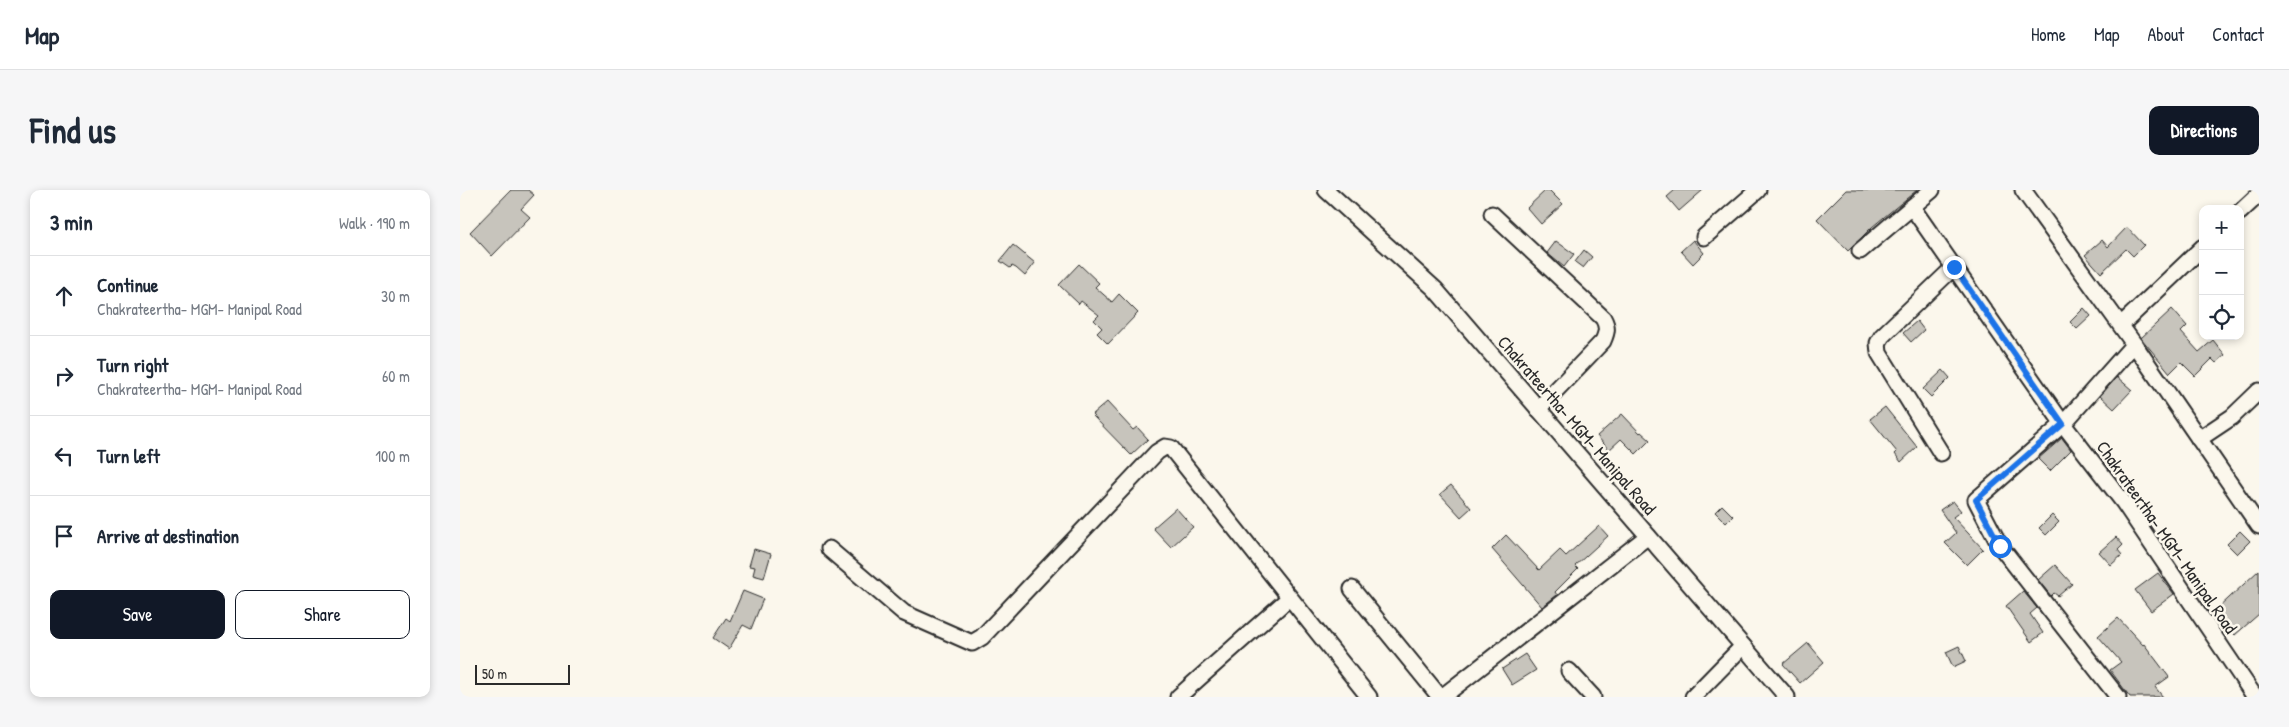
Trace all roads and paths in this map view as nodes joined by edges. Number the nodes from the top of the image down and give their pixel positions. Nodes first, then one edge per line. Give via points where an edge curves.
1 (1326, 190) edge
2 (1758, 190) edge
3 (1932, 190) edge
4 (2023, 190) edge
5 (2255, 195) edge
6 (1912, 207) junction
7 (2244, 207) edge
8 (1492, 214) dead end
9 (1704, 236) dead end
10 (2200, 250) edge
11 (1860, 252) dead end
12 (1954, 267) junction
13 (2121, 325) junction
14 (2134, 344) junction
15 (2259, 391) edge
16 (1538, 409) junction
17 (2063, 424) junction
18 (2198, 439) junction
19 (1941, 453) dead end
20 (2259, 526) edge
21 (1648, 536) junction
22 (830, 549) dead end
23 (1352, 588) dead end
24 (1289, 598) junction
25 (1743, 646) junction
26 (1569, 671) dead end
27 (1178, 697) edge
28 (1369, 697) edge
29 (1441, 697) edge
30 (1593, 697) edge
31 (1693, 697) edge
32 (1787, 697) edge
33 (2118, 697) edge
34 (2256, 697) edge

1 - 16 street, Chakrateertha- MGM- Manipal Road via 1435,289
2 - 9 street
3 - 6 street
4 - 13 street
5 - 7 street
6 - 11 street
6 - 12 street, Chakrateertha- MGM- Manipal Road
8 - 16 street via 1603,318 1606,325 1603,341
10 - 13 street
12 - 17 street, Chakrateertha- MGM- Manipal Road
12 - 19 street via 1878,343 1879,353
13 - 14 street
14 - 17 street
14 - 18 street
15 - 18 street via 2232,417
16 - 21 street, Chakrateertha- MGM- Manipal Road
17 - 33 street via 1976,500 2000,546
17 - 34 street, Chakrateertha- MGM- Manipal Road via 2124,503
18 - 20 street
21 - 25 street, Chakrateertha- MGM- Manipal Road
21 - 29 street
22 - 24 street via 904,613 972,643 982,637 1165,447 1172,448
23 - 29 street
24 - 27 street
24 - 28 street
25 - 31 street
25 - 32 street, Chakrateertha- MGM- Manipal Road
26 - 30 street

